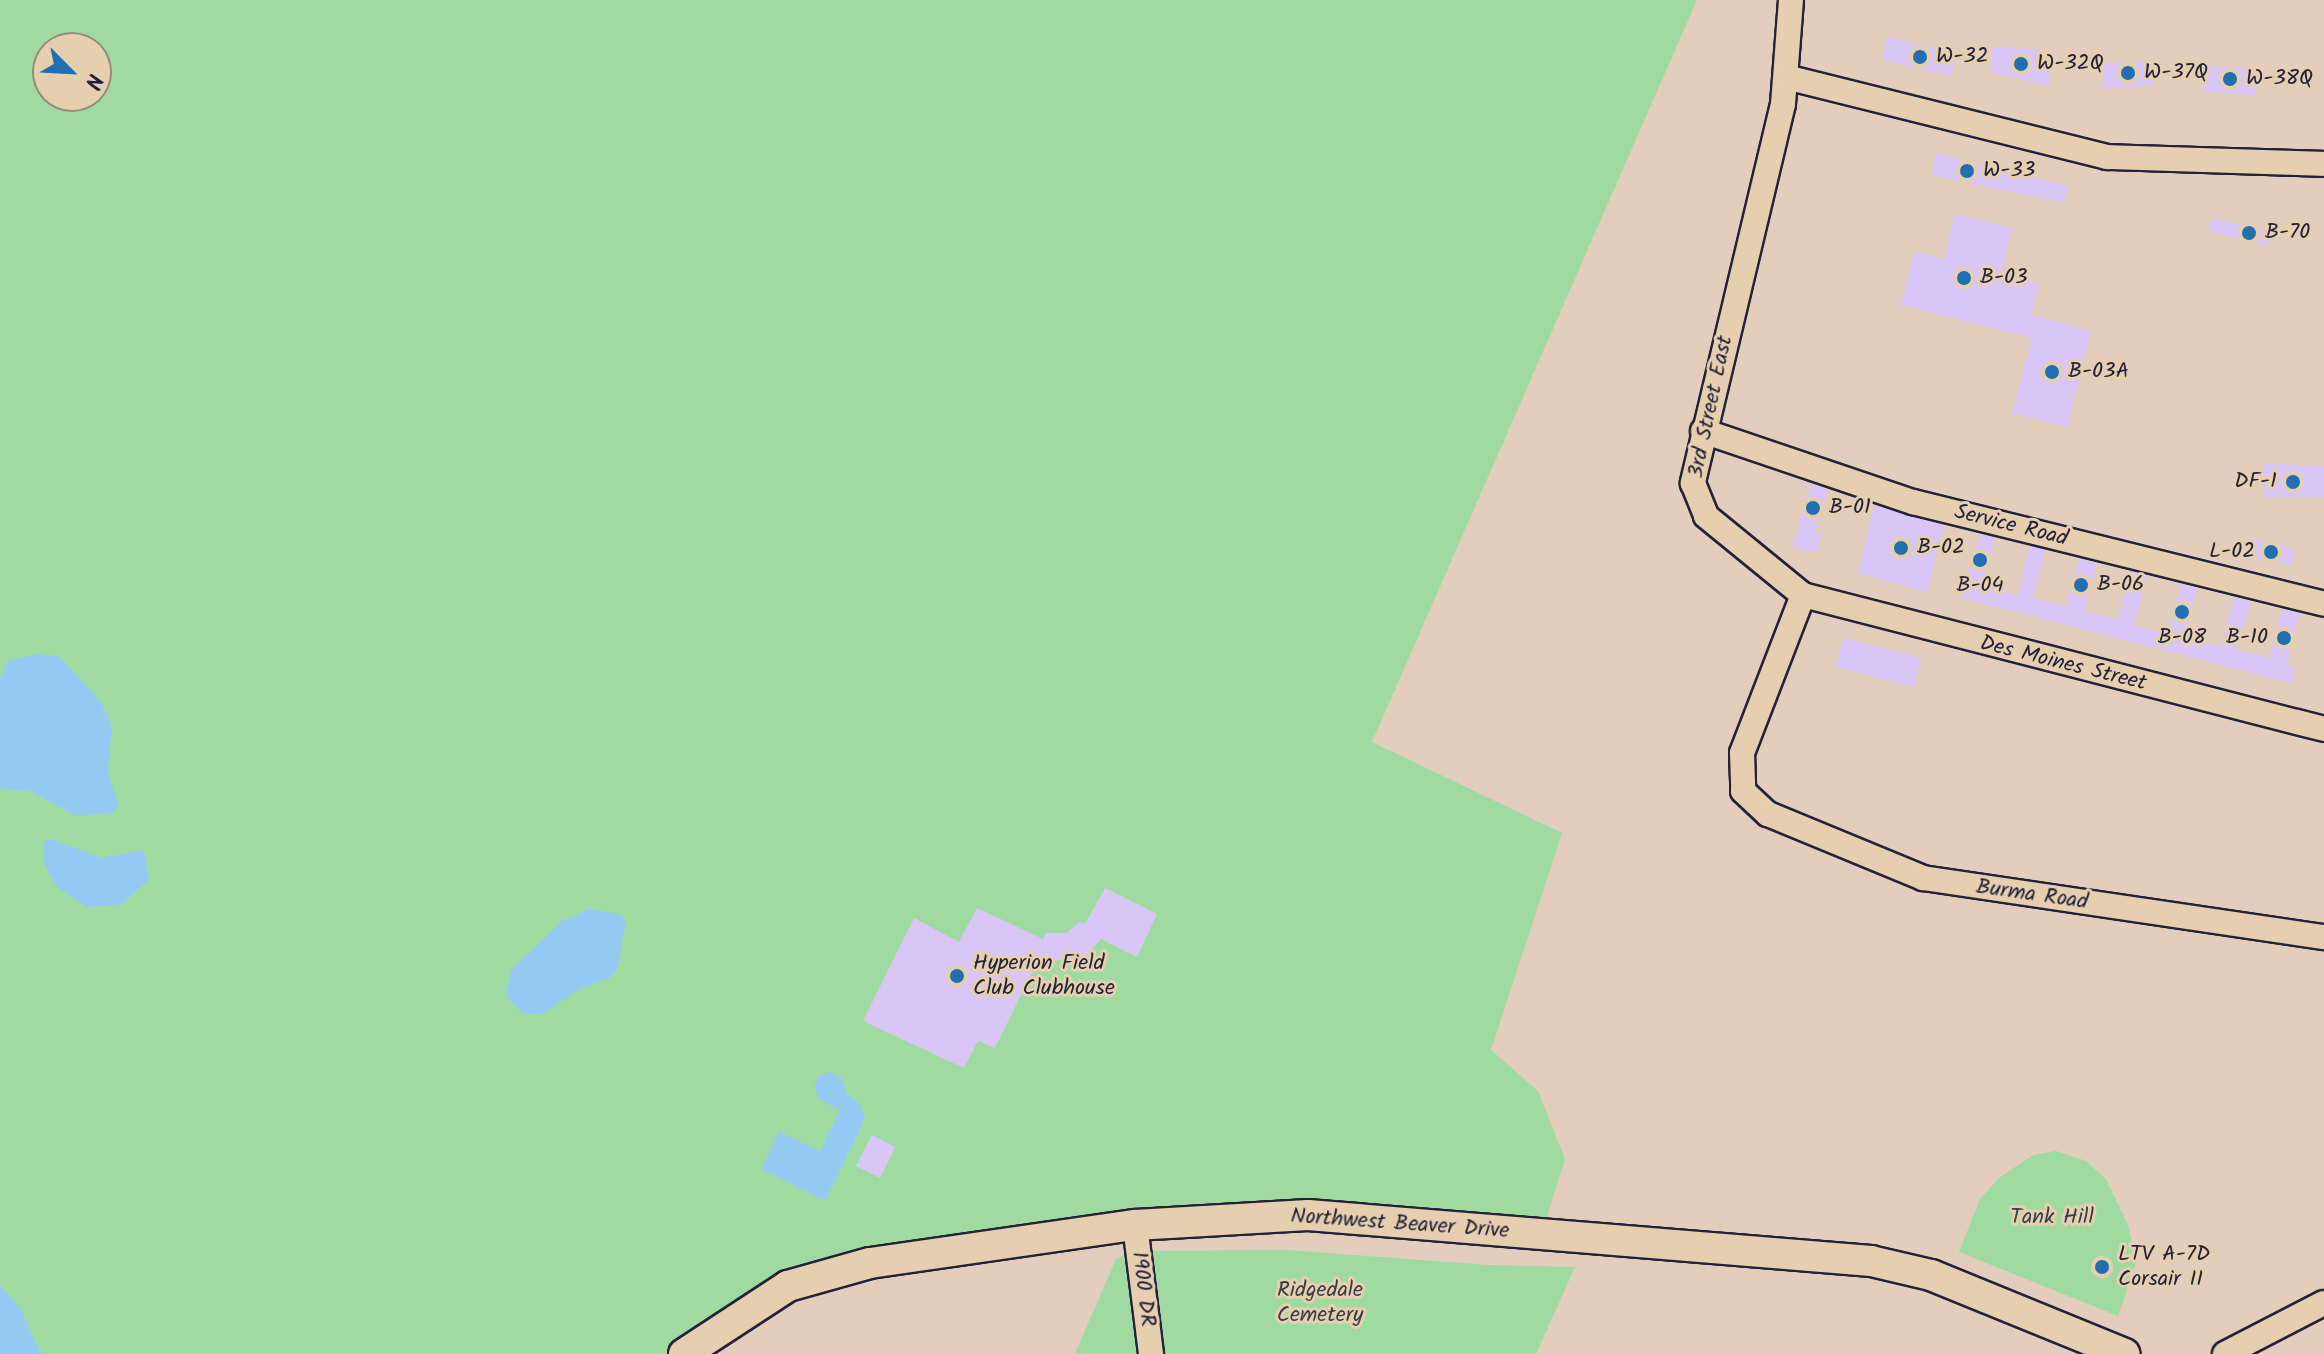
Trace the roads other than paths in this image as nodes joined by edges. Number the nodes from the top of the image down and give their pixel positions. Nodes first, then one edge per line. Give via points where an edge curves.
1 (1791, 0) edge
2 (1786, 77) junction
3 (2324, 164) edge
4 (1703, 431) junction
5 (1803, 595) junction
6 (2324, 604) edge
7 (2324, 729) edge
8 (2324, 937) edge
9 (1135, 1225) junction
10 (2324, 1303) edge
11 (684, 1354) edge
12 (1151, 1354) edge
13 (2125, 1354) edge
14 (2225, 1354) edge

1 - 2 street, 3rd Street East
2 - 3 street via 2095,155
2 - 4 street, 3rd Street East
4 - 5 street, 3rd Street East via 1693,483 1701,508
4 - 6 street, Service Road via 1913,502
5 - 7 street, Des Moines Street
5 - 8 street, Burma Road via 1742,753 1743,791 1754,805 1923,878
9 - 11 main road, Northwest Beaver Drive via 814,1275 762,1299
9 - 12 street, 1900 DR
9 - 13 main road, Northwest Beaver Drive via 1308,1215 1871,1261 1931,1275
10 - 14 street

